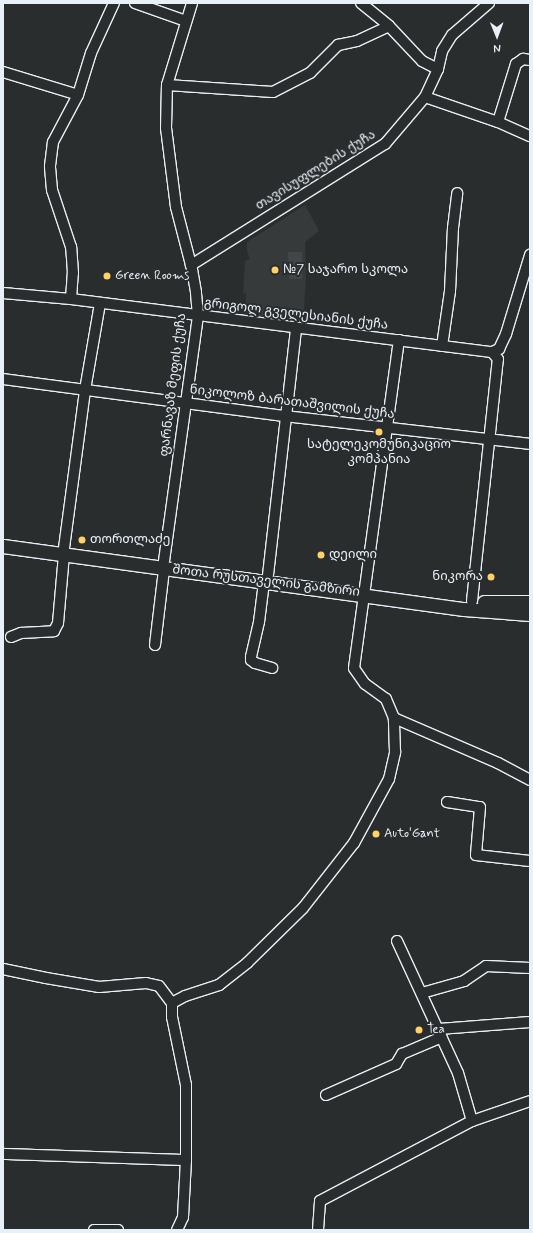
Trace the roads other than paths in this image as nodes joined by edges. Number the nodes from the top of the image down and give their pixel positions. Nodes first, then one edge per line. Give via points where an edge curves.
1 (114, 3) edge
2 (135, 3) edge
3 (192, 3) edge
4 (361, 3) edge
5 (489, 3) edge
6 (186, 21) junction
7 (389, 26) junction
8 (530, 60) edge
9 (438, 69) junction
10 (3, 72) edge
11 (167, 85) junction
12 (78, 95) junction
13 (425, 97) junction
14 (498, 122) junction
15 (530, 136) edge
16 (457, 193) dead end
17 (530, 255) edge
18 (192, 265) junction
19 (528, 266) edge
20 (3, 292) edge
21 (71, 299) junction
22 (100, 303) junction
23 (198, 316) junction
24 (296, 328) junction
25 (399, 340) junction
26 (442, 346) junction
27 (492, 352) junction
28 (3, 379) edge
29 (85, 390) junction
30 (186, 402) junction
31 (285, 416) junction
32 (387, 428) junction
33 (490, 440) junction
34 (530, 444) edge
35 (3, 540) edge
36 (3, 546) edge
37 (64, 551) junction
38 (164, 565) junction
39 (266, 578) junction
40 (365, 591) junction
41 (472, 601) junction
42 (530, 602) edge
43 (516, 614) junction
44 (530, 614) edge
45 (530, 618) edge
46 (11, 637) dead end
47 (155, 645) dead end
48 (272, 668) dead end
49 (394, 718) junction
50 (530, 780) edge
51 (447, 802) dead end
52 (530, 861) edge
53 (397, 941) dead end
54 (530, 968) edge
55 (3, 969) edge
56 (422, 993) junction
57 (172, 1003) junction
58 (530, 1022) edge
59 (440, 1033) junction
60 (326, 1095) dead end
61 (530, 1101) edge
62 (472, 1121) junction
63 (3, 1154) edge
64 (186, 1160) junction
65 (94, 1230) edge
66 (118, 1230) edge
67 (177, 1230) edge
68 (318, 1230) edge

1 - 12 street via 91,53
2 - 6 street
3 - 6 street, ფარნავაზ მეფის ქუჩა
4 - 7 street
5 - 9 street, თავისუფლების ქუჩა via 452,35 442,51
6 - 11 street, ფარნავაზ მეფის ქუჩა
7 - 9 street via 422,61
7 - 11 street via 357,41 338,45 310,73 273,92
8 - 14 street via 523,59 516,64
9 - 13 street, თავისუფლების ქუჩა
10 - 12 street
11 - 18 street, ფარნავაზ მეფის ქუჩა via 166,128 176,207
12 - 21 street via 53,142 50,166 52,190 71,247
13 - 14 street
13 - 18 street, თავისუფლების ქუჩა via 385,144
14 - 15 street
16 - 26 street via 450,291
17 - 19 street
18 - 23 street, ფარნავაზ მეფის ქუჩა
19 - 27 street via 506,334 499,349
20 - 21 street, გრიგოლ გველესიანის ქუჩა
21 - 22 street, გრიგოლ გველესიანის ქუჩა
22 - 23 street, გრიგოლ გველესიანის ქუჩა
22 - 29 street
23 - 24 street, გრიგოლ გველესიანის ქუჩა
23 - 30 street, ფარნავაზ მეფის ქუჩა
24 - 25 street, გრიგოლ გველესიანის ქუჩა
24 - 31 street
25 - 26 street, გრიგოლ გველესიანის ქუჩა
25 - 32 street
26 - 27 street, გრიგოლ გველესიანის ქუჩა
27 - 33 street via 498,359
28 - 29 street, ნიკოლოზ ბარათაშვილის ქუჩა
29 - 30 street, ნიკოლოზ ბარათაშვილის ქუჩა
29 - 37 street
30 - 31 street, ნიკოლოზ ბარათაშვილის ქუჩა
30 - 38 street, ფარნავაზ მეფის ქუჩა
31 - 32 street, ნიკოლოზ ბარათაშვილის ქუჩა
31 - 39 street
32 - 33 street, ნიკოლოზ ბარათაშვილის ქუჩა
32 - 40 street
33 - 34 street, ნიკოლოზ ბარათაშვილის ქუჩა
33 - 41 street
35 - 37 main road, შოთა რუსთაველის გამზირი
36 - 37 main road, შოთა რუსთაველის გამზირი
37 - 38 main road, შოთა რუსთაველის გამზირი
37 - 46 street via 58,624 54,631 20,633
38 - 39 main road, შოთა რუსთაველის გამზირი
38 - 47 street, ფარნავაზ მეფის ქუჩა
39 - 40 main road, შოთა რუსთაველის გამზირი
39 - 48 street via 251,660
40 - 41 main road, შოთა რუსთაველის გამზირი
40 - 43 main road, შოთა რუსთაველის გამზირი via 464,609
40 - 49 street via 354,668 365,684 386,699
41 - 42 main road, შოთა რუსთაველის გამზირი
43 - 44 main road, შოთა რუსთაველის გამზირი
43 - 45 main road
49 - 50 street via 498,763
49 - 57 street via 395,752 389,779 350,849 303,908 246,963 219,985
51 - 52 street via 480,807 476,855
53 - 56 street
54 - 56 street via 486,966 464,981
55 - 57 street via 99,986 146,983 159,986
56 - 59 street
57 - 64 street via 172,1017 186,1085
58 - 59 street
59 - 60 street via 402,1054 396,1064
59 - 62 street via 458,1073
61 - 62 street
62 - 68 street via 320,1201
63 - 64 street
64 - 67 street via 183,1217
65 - 66 street

